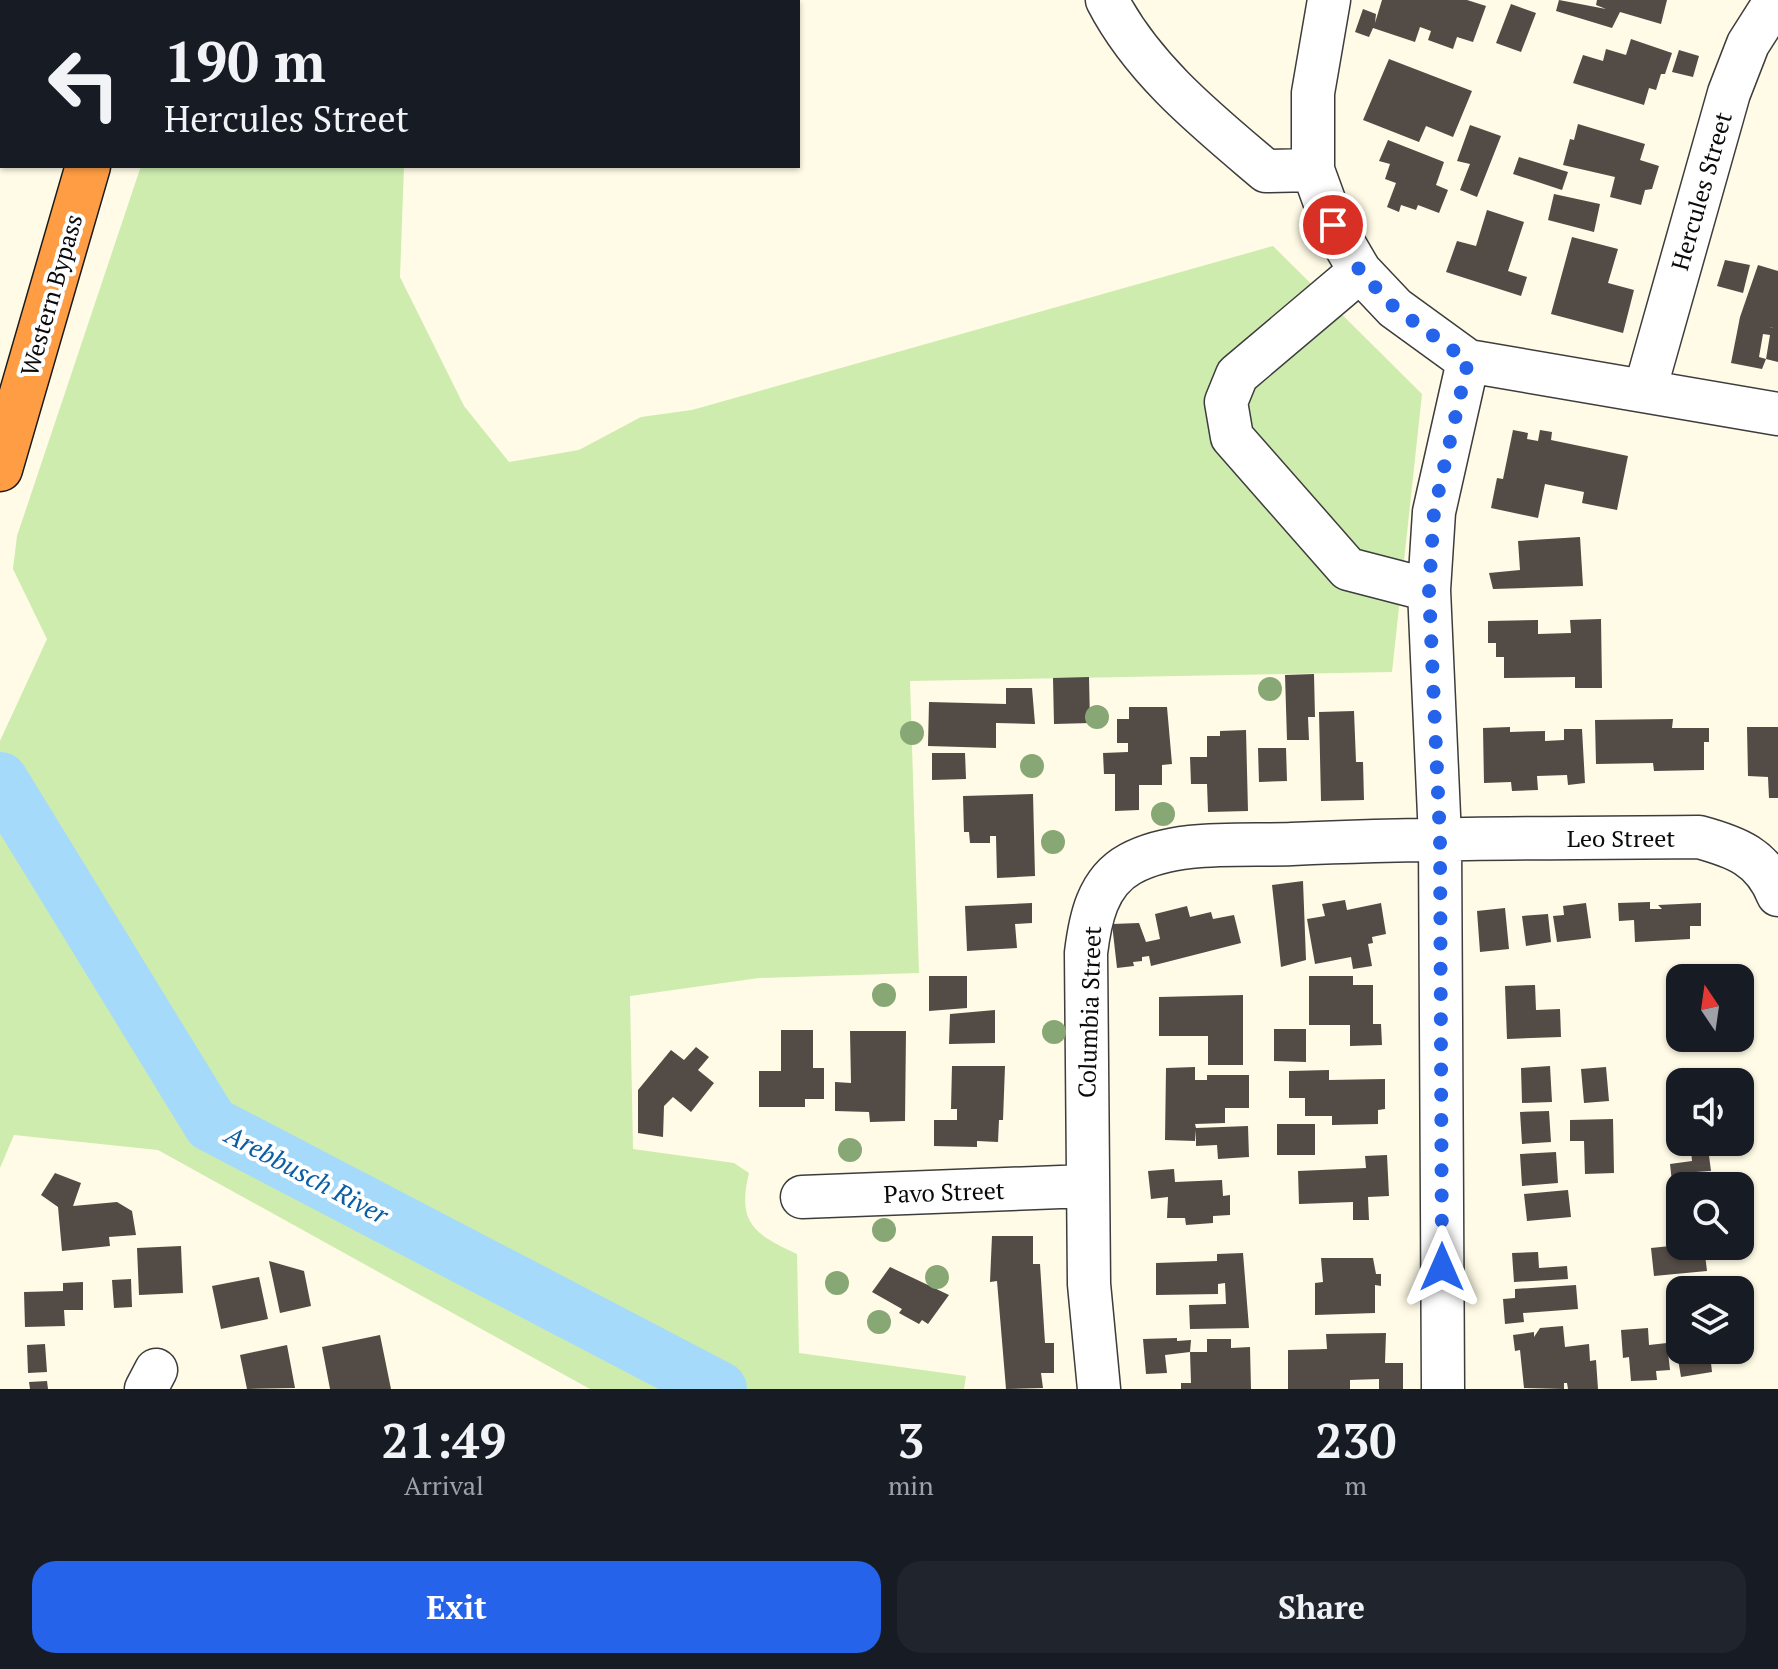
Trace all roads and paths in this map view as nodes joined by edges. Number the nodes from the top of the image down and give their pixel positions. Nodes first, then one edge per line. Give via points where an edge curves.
1 (1107, 0) edge
2 (1329, 0) edge
3 (1776, 0) edge
4 (87, 168) edge
5 (1313, 170) junction
6 (1360, 271) junction
7 (1468, 361) junction
8 (1645, 390) junction
9 (1778, 414) edge
10 (0, 469) edge
11 (1429, 590) junction
12 (1440, 838) junction
13 (1778, 895) edge
14 (1086, 1186) junction
15 (802, 1197) dead end
16 (1099, 1389) edge
17 (1443, 1389) edge

1 - 5 street via 1119,24 1184,102 1266,171
2 - 5 street via 1313,93
3 - 8 street, Hercules Street via 1748,44 1729,93
4 - 10 highway, Western Bypass
5 - 6 street via 1333,225
6 - 7 street via 1395,308
6 - 11 street via 1237,375 1226,402 1232,437 1348,569
7 - 8 street
7 - 11 street via 1434,512
8 - 9 street
11 - 12 street
12 - 13 street, Leo Street via 1699,837 1737,848 1770,875
12 - 14 street, Columbia Street via 1201,847 1153,854 1127,865 1094,907 1089,925
12 - 17 street
14 - 15 street, Pavo Street
14 - 16 street, Columbia Street

